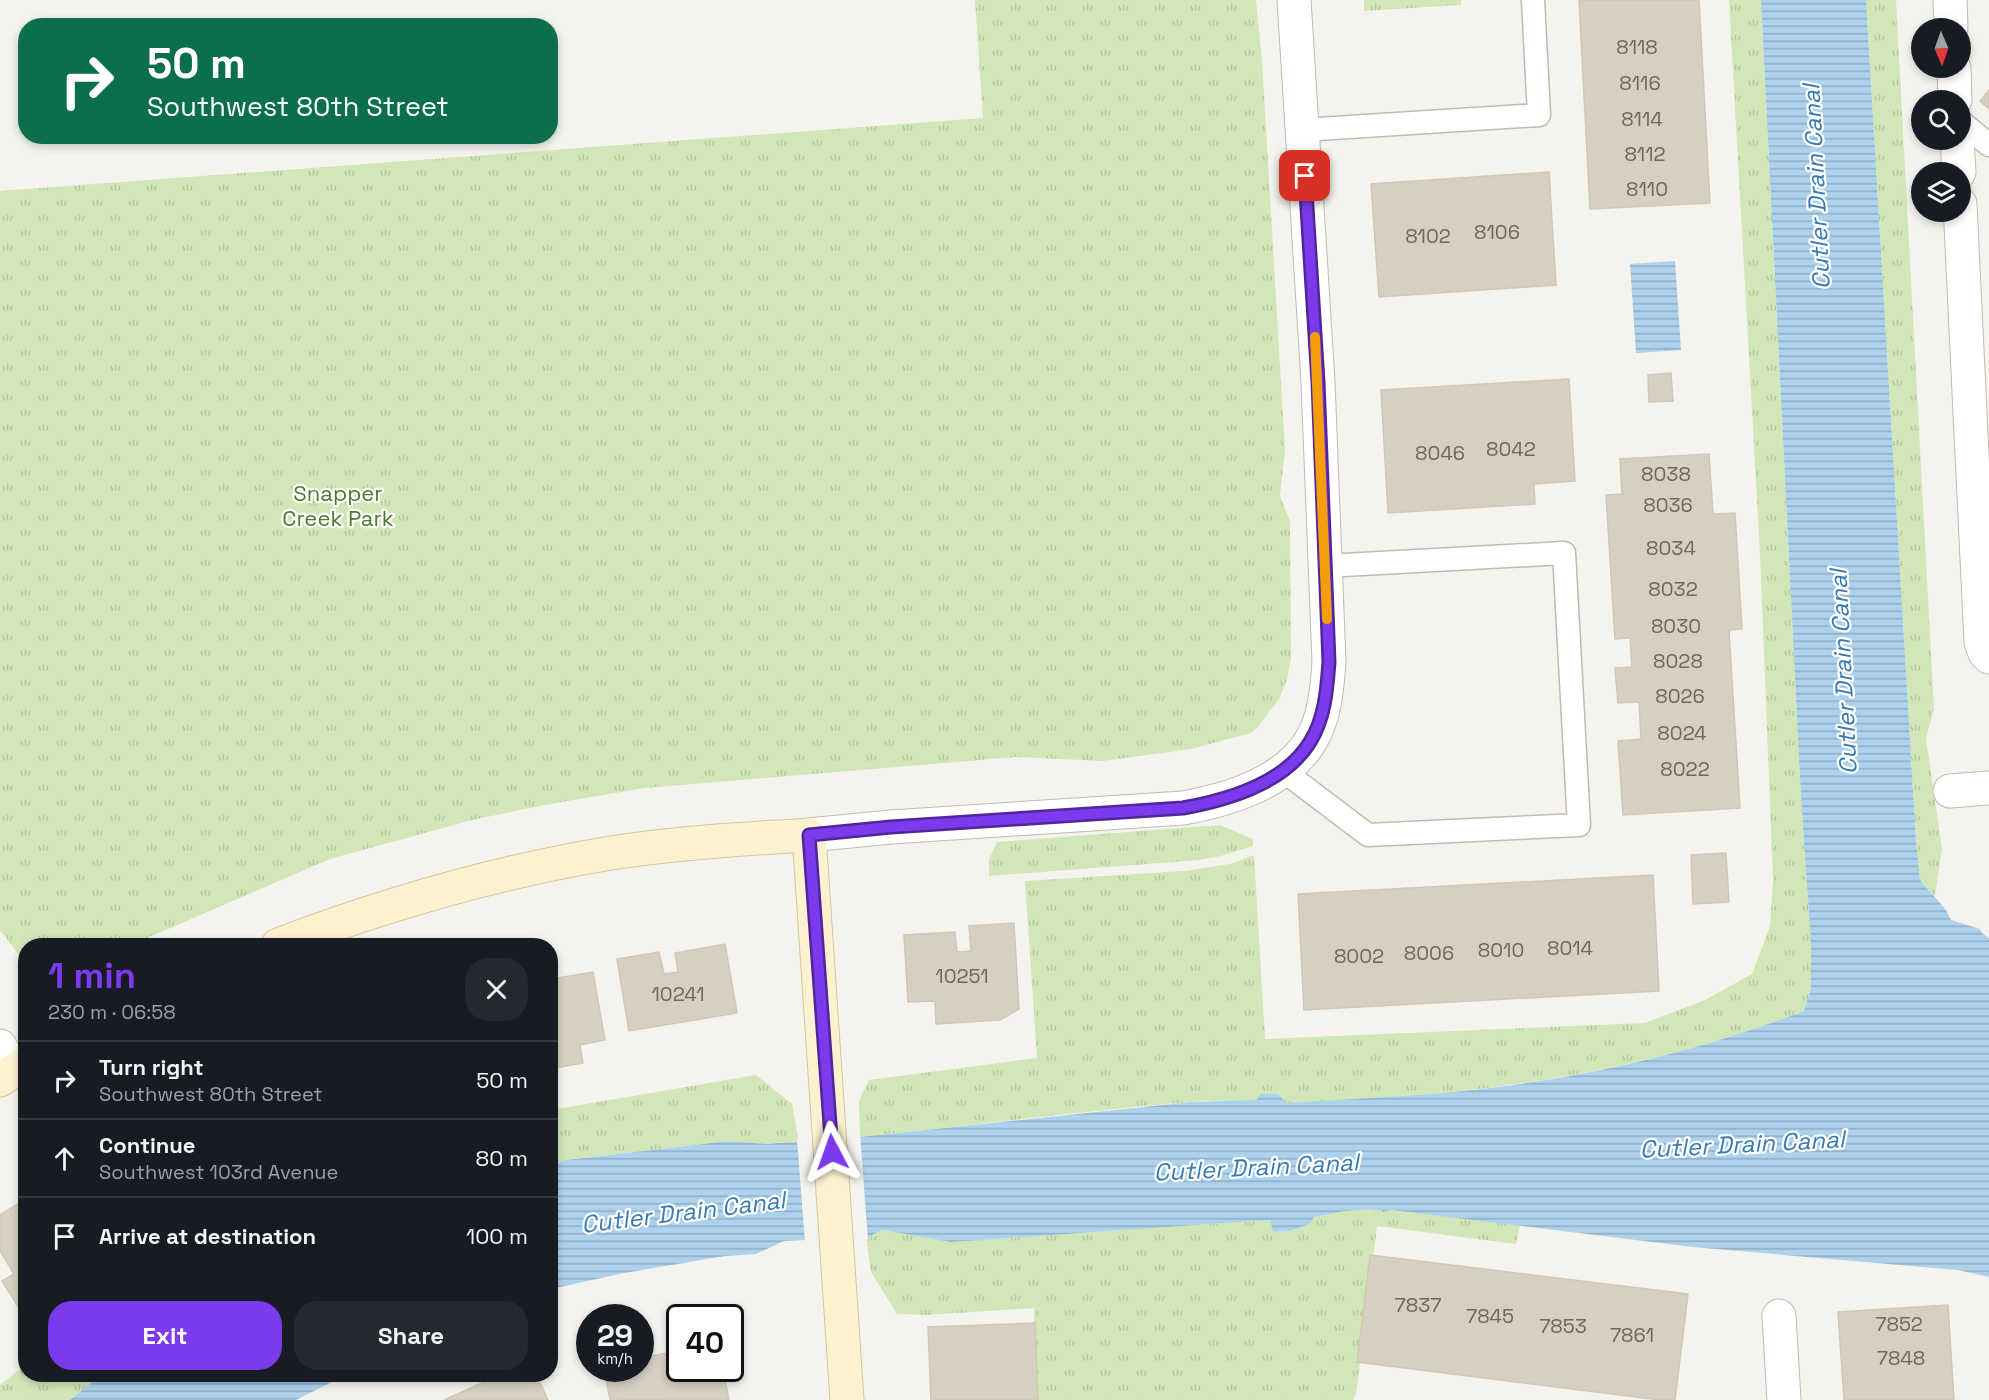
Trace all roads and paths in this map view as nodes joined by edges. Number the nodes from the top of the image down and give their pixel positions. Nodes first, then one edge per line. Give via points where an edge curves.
1 (1294, 0) edge
2 (1533, 0) edge
3 (1950, 0) edge
4 (1951, 18) edge
5 (1302, 130) junction
6 (1971, 131) edge
7 (1989, 145) edge
8 (1961, 222) edge
9 (1325, 566) junction
10 (1989, 657) edge
11 (1282, 770) junction
12 (1989, 788) edge
13 (1950, 791) dead end
14 (809, 835) junction
15 (298, 938) edge
16 (1779, 1316) dead end
17 (847, 1400) edge
18 (1784, 1400) edge

1 - 5 street
2 - 5 lane via 1539,115
3 - 4 street
5 - 9 street
6 - 7 lane
8 - 10 street via 1981,642
9 - 11 street via 1327,689 1310,741
9 - 11 lane via 1564,553 1579,825 1368,835
11 - 14 street via 1240,794 1183,808
12 - 13 street
14 - 15 street via 678,844 543,866 410,899
14 - 17 street
16 - 18 street

